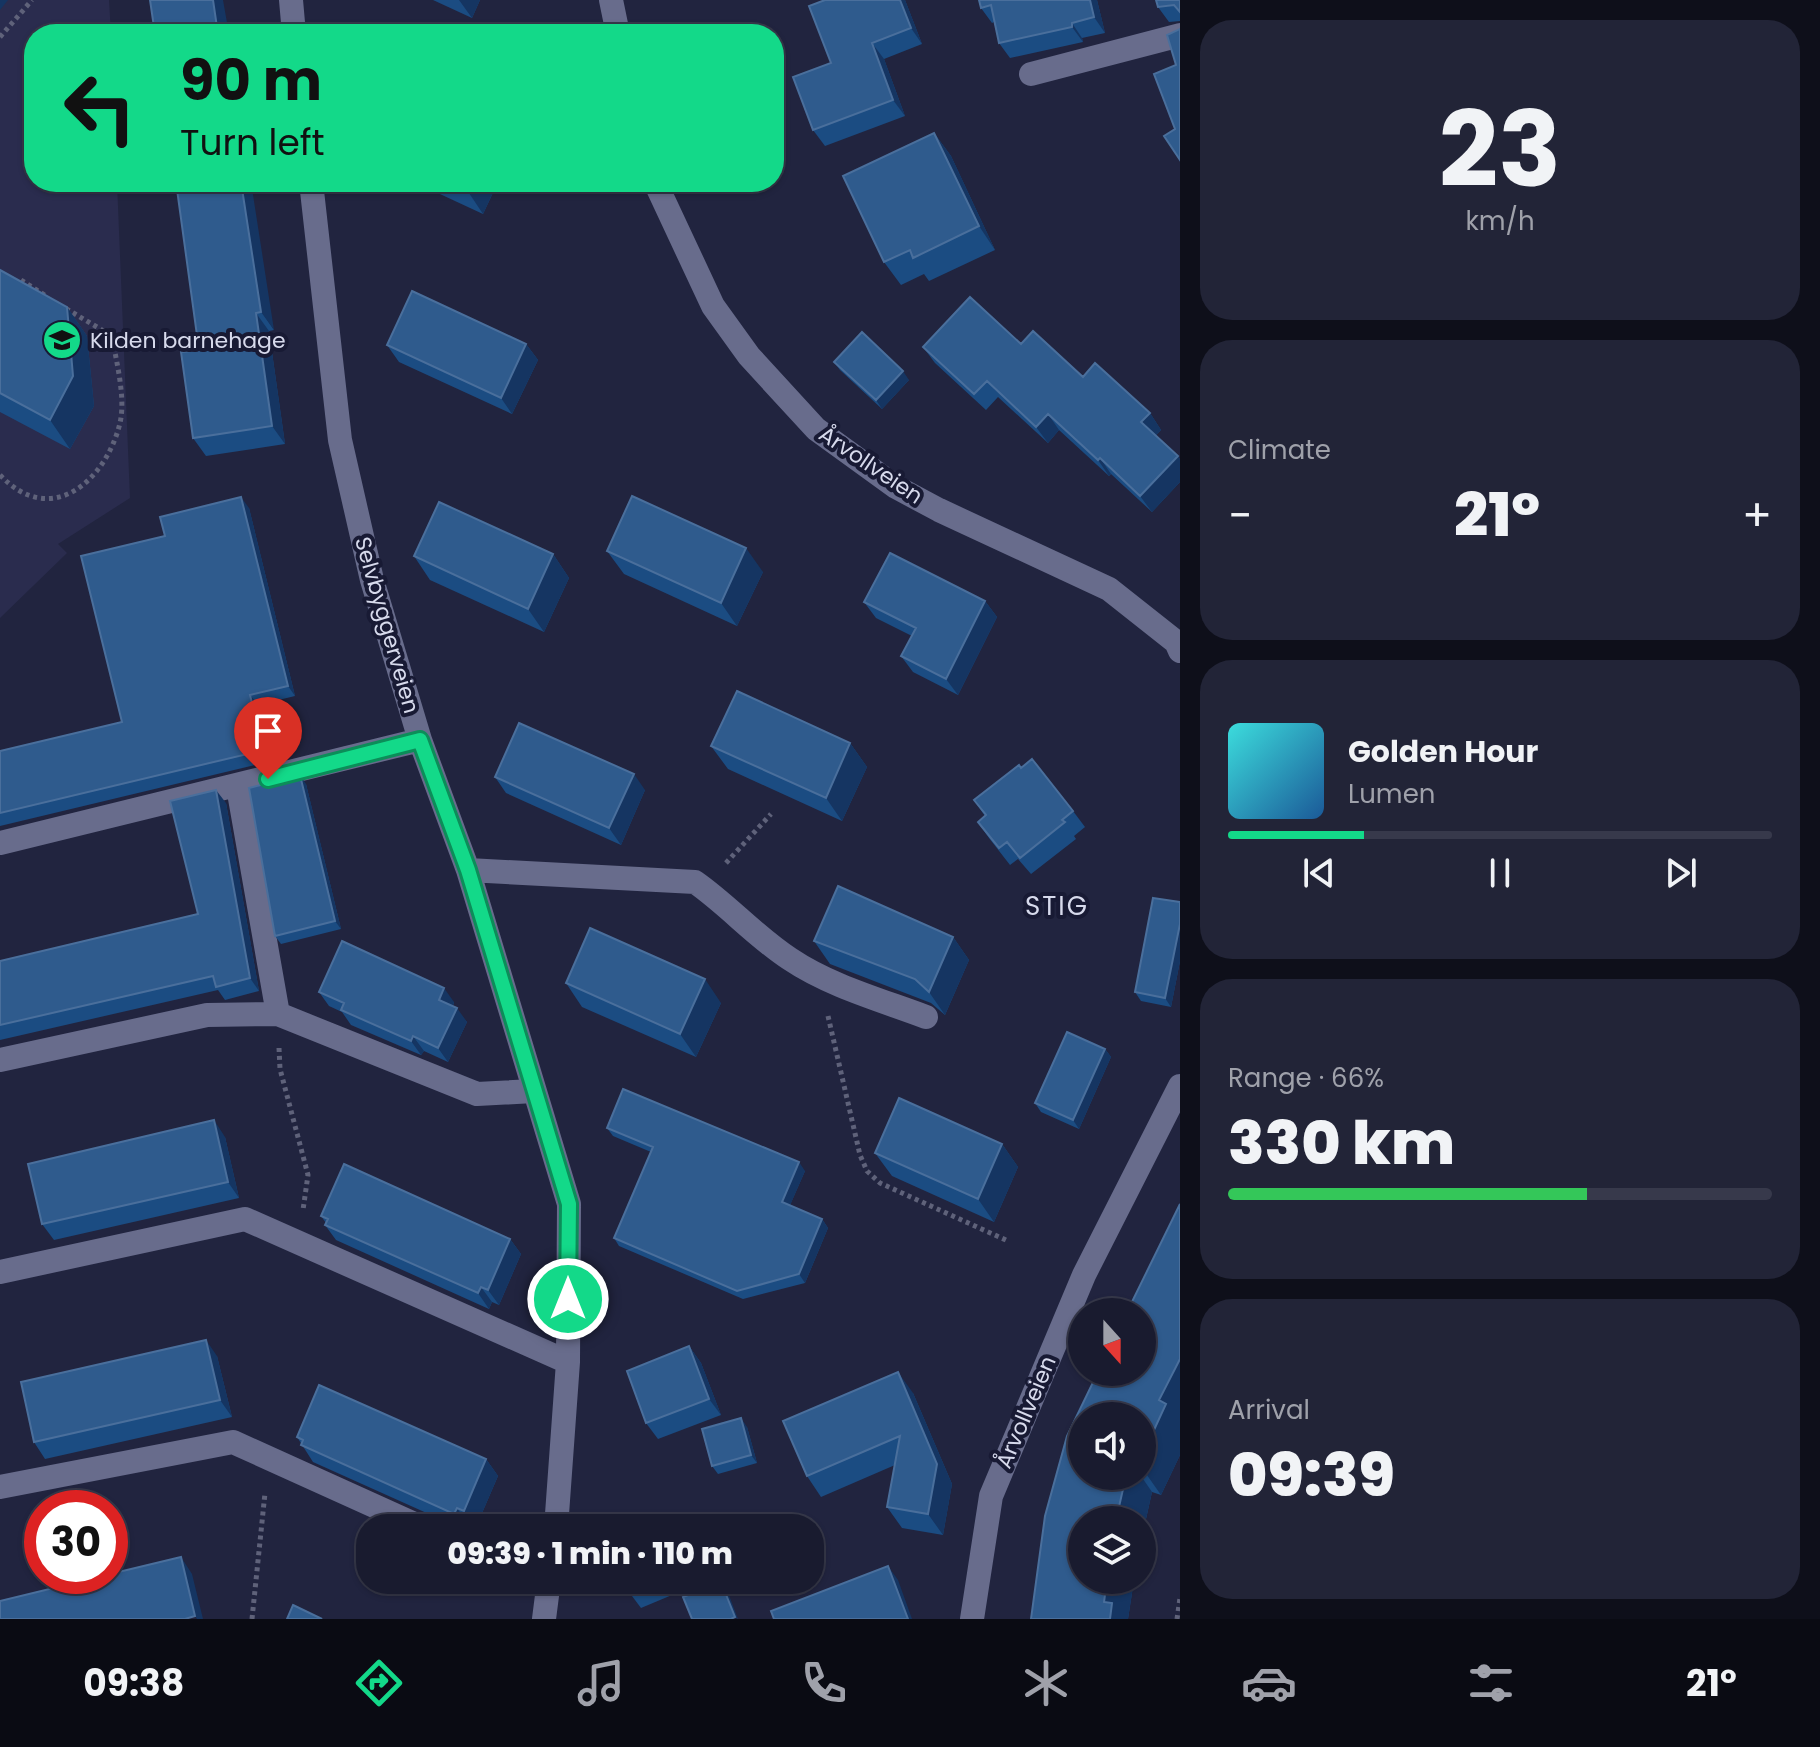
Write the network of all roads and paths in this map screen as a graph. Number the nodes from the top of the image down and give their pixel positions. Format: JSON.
{"nodes":[{"id":1,"x":32,"y":0,"type":"edge"},
{"id":2,"x":291,"y":0,"type":"edge"},
{"id":3,"x":611,"y":0,"type":"edge"},
{"id":4,"x":293,"y":24,"type":"edge"},
{"id":5,"x":616,"y":24,"type":"edge"},
{"id":6,"x":1180,"y":35,"type":"edge"},
{"id":7,"x":0,"y":37,"type":"edge"},
{"id":8,"x":1031,"y":74,"type":"dead end"},
{"id":9,"x":312,"y":192,"type":"edge"},
{"id":10,"x":660,"y":192,"type":"edge"},
{"id":11,"x":21,"y":280,"type":"edge"},
{"id":12,"x":0,"y":475,"type":"edge"},
{"id":13,"x":1179,"y":644,"type":"edge"},
{"id":14,"x":420,"y":740,"type":"junction"},
{"id":15,"x":238,"y":787,"type":"junction"},
{"id":16,"x":771,"y":814,"type":"dead end"},
{"id":17,"x":0,"y":843,"type":"edge"},
{"id":18,"x":468,"y":870,"type":"junction"},
{"id":19,"x":695,"y":882,"type":"junction"},
{"id":20,"x":813,"y":973,"type":"junction"},
{"id":21,"x":278,"y":1014,"type":"junction"},
{"id":22,"x":926,"y":1017,"type":"edge"},
{"id":23,"x":0,"y":1060,"type":"edge"},
{"id":24,"x":1180,"y":1086,"type":"edge"},
{"id":25,"x":534,"y":1091,"type":"junction"},
{"id":26,"x":1008,"y":1241,"type":"dead end"},
{"id":27,"x":298,"y":1243,"type":"junction"},
{"id":28,"x":0,"y":1272,"type":"edge"},
{"id":29,"x":568,"y":1362,"type":"junction"},
{"id":30,"x":267,"y":1458,"type":"junction"},
{"id":31,"x":0,"y":1487,"type":"edge"},
{"id":32,"x":392,"y":1514,"type":"edge"},
{"id":33,"x":557,"y":1514,"type":"edge"},
{"id":34,"x":545,"y":1594,"type":"edge"},
{"id":35,"x":1180,"y":1598,"type":"edge"},
{"id":36,"x":252,"y":1619,"type":"edge"},
{"id":37,"x":544,"y":1619,"type":"edge"},
{"id":38,"x":972,"y":1619,"type":"edge"},
{"id":39,"x":1177,"y":1619,"type":"edge"}],
"edges":[{"from":1,"to":7,"type":"path"},
{"from":2,"to":4,"type":"street"},
{"from":3,"to":5,"type":"street"},
{"from":6,"to":8,"type":"street"},
{"from":9,"to":14,"type":"street","name":"Selvbyggerveien"},
{"from":10,"to":13,"type":"street","name":"Årvollveien"},
{"from":11,"to":12,"type":"path"},
{"from":14,"to":15,"type":"street"},
{"from":14,"to":18,"type":"street","name":"Selvbyggerveien"},
{"from":15,"to":17,"type":"street"},
{"from":15,"to":21,"type":"street"},
{"from":16,"to":19,"type":"path"},
{"from":18,"to":19,"type":"street"},
{"from":18,"to":25,"type":"street","name":"Selvbyggerveien"},
{"from":19,"to":20,"type":"street"},
{"from":20,"to":22,"type":"street"},
{"from":20,"to":26,"type":"path"},
{"from":21,"to":23,"type":"street"},
{"from":21,"to":25,"type":"street"},
{"from":21,"to":27,"type":"path"},
{"from":24,"to":38,"type":"street","name":"Årvollveien"},
{"from":25,"to":29,"type":"street","name":"Selvbyggerveien"},
{"from":27,"to":28,"type":"street"},
{"from":27,"to":29,"type":"street"},
{"from":29,"to":33,"type":"street","name":"Selvbyggerveien"},
{"from":30,"to":31,"type":"street"},
{"from":30,"to":32,"type":"street"},
{"from":30,"to":36,"type":"path"},
{"from":34,"to":37,"type":"street"},
{"from":35,"to":39,"type":"path"}]}
